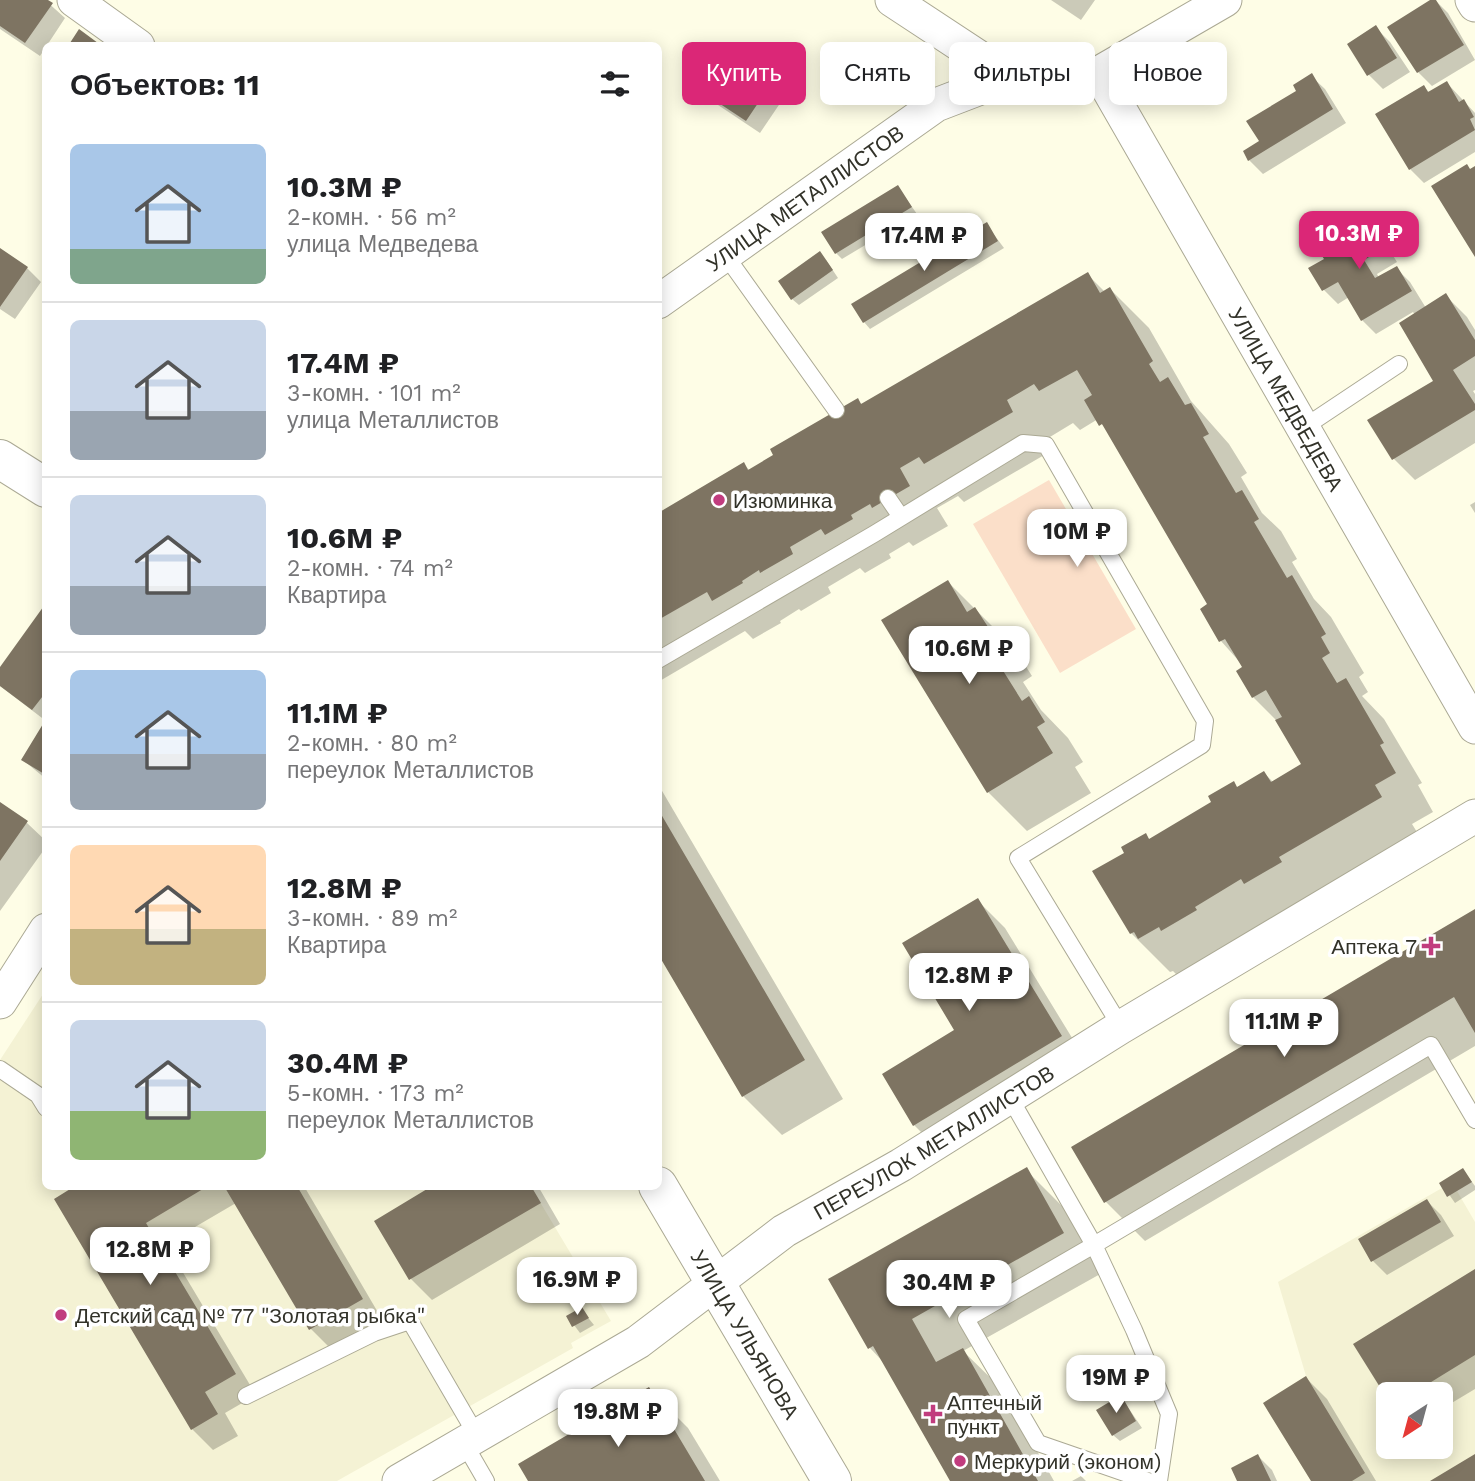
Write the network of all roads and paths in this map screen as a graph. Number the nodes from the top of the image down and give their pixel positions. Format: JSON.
{"nodes":[{"id":1,"x":74,"y":0,"type":"edge"},
{"id":2,"x":892,"y":0,"type":"edge"},
{"id":3,"x":1225,"y":0,"type":"edge"},
{"id":4,"x":1472,"y":0,"type":"edge"},
{"id":5,"x":1475,"y":5,"type":"edge"},
{"id":6,"x":132,"y":42,"type":"edge"},
{"id":7,"x":956,"y":42,"type":"edge"},
{"id":8,"x":1095,"y":73,"type":"edge"},
{"id":9,"x":1099,"y":73,"type":"junction"},
{"id":10,"x":949,"y":100,"type":"edge"},
{"id":11,"x":726,"y":256,"type":"junction"},
{"id":12,"x":662,"y":299,"type":"edge"},
{"id":13,"x":1399,"y":364,"type":"dead end"},
{"id":14,"x":836,"y":410,"type":"dead end"},
{"id":15,"x":1303,"y":428,"type":"junction"},
{"id":16,"x":0,"y":459,"type":"edge"},
{"id":17,"x":42,"y":478,"type":"edge"},
{"id":18,"x":888,"y":498,"type":"dead end"},
{"id":19,"x":901,"y":517,"type":"junction"},
{"id":20,"x":662,"y":658,"type":"edge"},
{"id":21,"x":1475,"y":727,"type":"edge"},
{"id":22,"x":1475,"y":816,"type":"edge"},
{"id":23,"x":42,"y":935,"type":"edge"},
{"id":24,"x":4,"y":986,"type":"edge"},
{"id":25,"x":1121,"y":1027,"type":"junction"},
{"id":26,"x":0,"y":1069,"type":"edge"},
{"id":27,"x":1009,"y":1096,"type":"junction"},
{"id":28,"x":42,"y":1102,"type":"edge"},
{"id":29,"x":1475,"y":1120,"type":"edge"},
{"id":30,"x":660,"y":1190,"type":"edge"},
{"id":31,"x":1094,"y":1245,"type":"junction"},
{"id":32,"x":717,"y":1284,"type":"junction"},
{"id":33,"x":246,"y":1396,"type":"dead end"},
{"id":34,"x":471,"y":1440,"type":"junction"},
{"id":35,"x":399,"y":1481,"type":"edge"},
{"id":36,"x":486,"y":1481,"type":"edge"},
{"id":37,"x":832,"y":1481,"type":"edge"},
{"id":38,"x":1148,"y":1481,"type":"edge"},
{"id":39,"x":1159,"y":1481,"type":"edge"}],
"edges":[{"from":1,"to":6,"type":"street"},
{"from":2,"to":7,"type":"street"},
{"from":3,"to":9,"type":"street","name":"УЛИЦА МЕТАЛЛИСТОВ"},
{"from":4,"to":5,"type":"street"},
{"from":8,"to":9,"type":"street","name":"УЛИЦА МЕТАЛЛИСТОВ"},
{"from":9,"to":15,"type":"street","name":"УЛИЦА МЕДВЕДЕВА"},
{"from":10,"to":11,"type":"street","name":"УЛИЦА МЕТАЛЛИСТОВ"},
{"from":11,"to":12,"type":"street","name":"УЛИЦА МЕТАЛЛИСТОВ"},
{"from":11,"to":14,"type":"lane"},
{"from":13,"to":15,"type":"lane"},
{"from":15,"to":21,"type":"street","name":"УЛИЦА МЕДВЕДЕВА"},
{"from":16,"to":17,"type":"main road"},
{"from":18,"to":19,"type":"lane"},
{"from":19,"to":20,"type":"lane"},
{"from":19,"to":25,"type":"lane"},
{"from":22,"to":25,"type":"street","name":"ПЕРЕУЛОК МЕТАЛЛИСТОВ"},
{"from":23,"to":24,"type":"street"},
{"from":25,"to":27,"type":"street","name":"ПЕРЕУЛОК МЕТАЛЛИСТОВ"},
{"from":26,"to":28,"type":"lane"},
{"from":27,"to":31,"type":"lane"},
{"from":27,"to":32,"type":"street","name":"ПЕРЕУЛОК МЕТАЛЛИСТОВ"},
{"from":29,"to":31,"type":"lane"},
{"from":30,"to":32,"type":"main road","name":"УЛИЦА УЛЬЯНОВА"},
{"from":31,"to":38,"type":"lane"},
{"from":31,"to":39,"type":"lane"},
{"from":32,"to":34,"type":"street","name":"ПЕРЕУЛОК МЕТАЛЛИСТОВ"},
{"from":32,"to":37,"type":"main road","name":"УЛИЦА УЛЬЯНОВА"},
{"from":33,"to":34,"type":"lane"},
{"from":34,"to":35,"type":"street","name":"ПЕРЕУЛОК МЕТАЛЛИСТОВ"},
{"from":34,"to":36,"type":"lane"}]}
